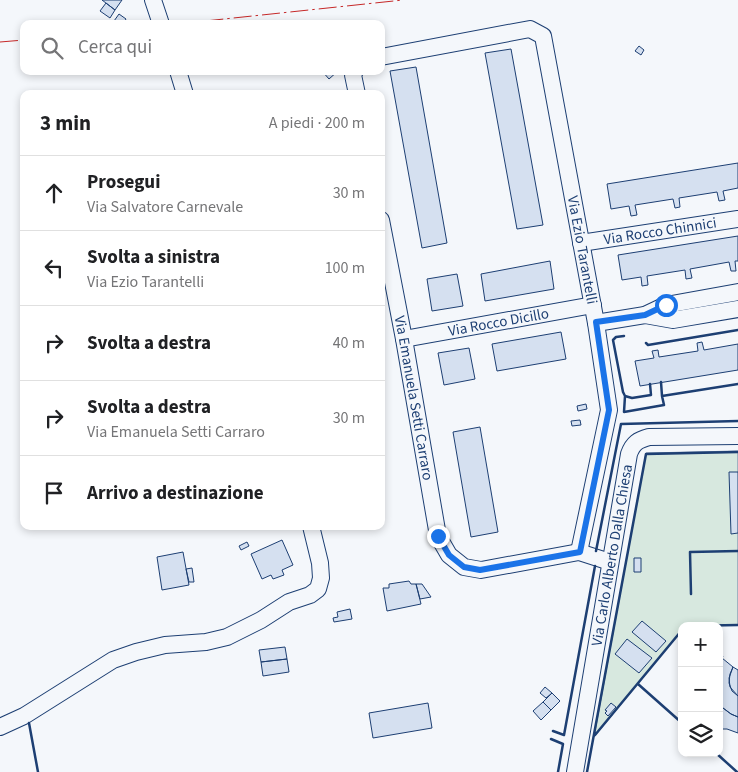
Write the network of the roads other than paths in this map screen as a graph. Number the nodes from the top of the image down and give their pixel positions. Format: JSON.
{"nodes":[{"id":1,"x":152,"y":0,"type":"edge"},
{"id":2,"x":160,"y":20,"type":"edge"},
{"id":3,"x":385,"y":56,"type":"edge"},
{"id":4,"x":179,"y":75,"type":"edge"},
{"id":5,"x":354,"y":75,"type":"edge"},
{"id":6,"x":184,"y":90,"type":"edge"},
{"id":7,"x":356,"y":90,"type":"edge"},
{"id":8,"x":738,"y":219,"type":"edge"},
{"id":9,"x":385,"y":241,"type":"edge"},
{"id":10,"x":581,"y":243,"type":"junction"},
{"id":11,"x":738,"y":292,"type":"edge"},
{"id":12,"x":593,"y":305,"type":"junction"},
{"id":13,"x":738,"y":309,"type":"edge"},
{"id":14,"x":645,"y":315,"type":"junction"},
{"id":15,"x":596,"y":322,"type":"junction"},
{"id":16,"x":404,"y":338,"type":"junction"},
{"id":17,"x":738,"y":436,"type":"edge"},
{"id":18,"x":312,"y":530,"type":"edge"},
{"id":19,"x":580,"y":552,"type":"junction"},
{"id":20,"x":610,"y":562,"type":"junction"},
{"id":21,"x":0,"y":727,"type":"edge"},
{"id":22,"x":575,"y":772,"type":"edge"}],
"edges":[{"from":1,"to":2,"type":"street"},
{"from":3,"to":10,"type":"street","name":"Via Ezio Tarantelli"},
{"from":4,"to":6,"type":"street"},
{"from":5,"to":7,"type":"street"},
{"from":8,"to":10,"type":"street","name":"Via Rocco Chinnici"},
{"from":9,"to":16,"type":"street","name":"Via Emanuela Setti Carraro"},
{"from":10,"to":12,"type":"street","name":"Via Ezio Tarantelli"},
{"from":11,"to":14,"type":"street"},
{"from":12,"to":15,"type":"street","name":"Via Ezio Tarantelli"},
{"from":12,"to":16,"type":"street","name":"Via Rocco Dicillo"},
{"from":13,"to":14,"type":"street"},
{"from":14,"to":15,"type":"street"},
{"from":15,"to":19,"type":"street","name":"Via Ezio Tarantelli"},
{"from":16,"to":19,"type":"street","name":"Via Emanuela Setti Carraro"},
{"from":17,"to":20,"type":"street","name":"Via Carlo Alberto Dalla Chiesa"},
{"from":18,"to":21,"type":"street"},
{"from":19,"to":20,"type":"street"},
{"from":20,"to":22,"type":"street","name":"Via Carlo Alberto Dalla Chiesa"}]}
